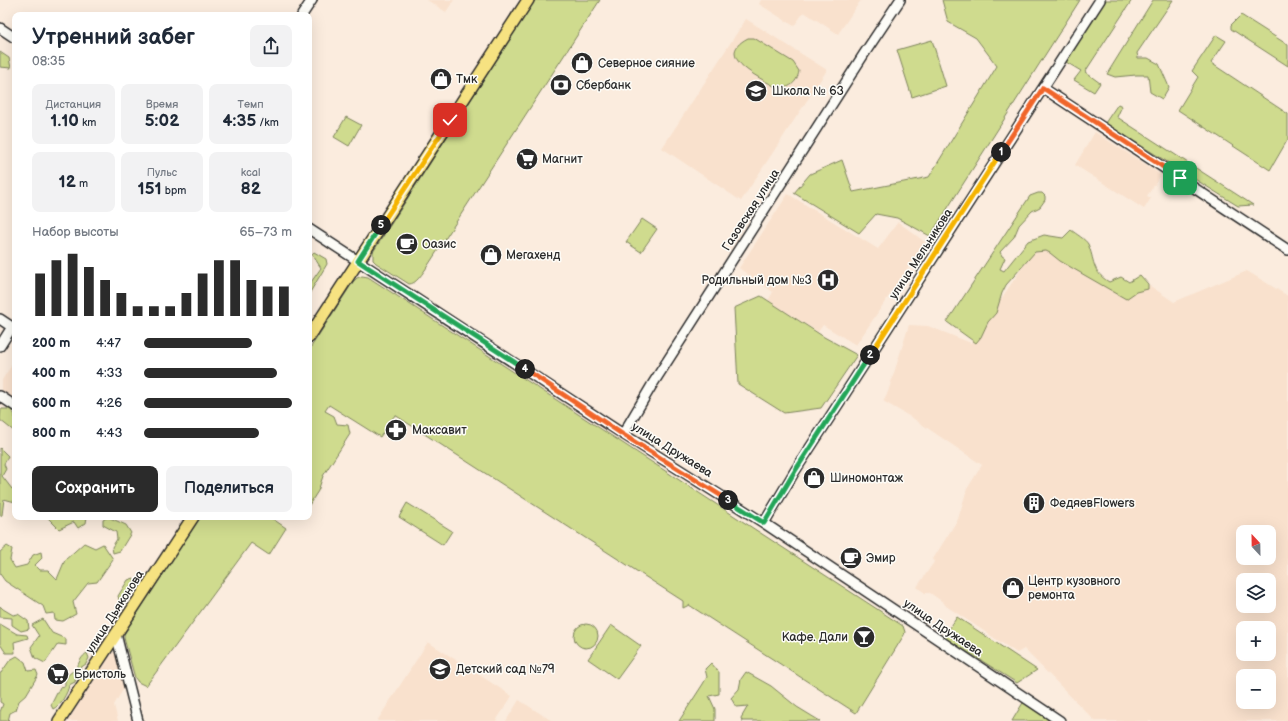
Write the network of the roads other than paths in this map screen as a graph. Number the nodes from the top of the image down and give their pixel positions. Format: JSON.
{"nodes":[{"id":1,"x":312,"y":0,"type":"edge"},
{"id":2,"x":528,"y":0,"type":"edge"},
{"id":3,"x":900,"y":0,"type":"edge"},
{"id":4,"x":1100,"y":0,"type":"edge"},
{"id":5,"x":304,"y":12,"type":"edge"},
{"id":6,"x":0,"y":28,"type":"edge"},
{"id":7,"x":12,"y":36,"type":"edge"},
{"id":8,"x":1043,"y":88,"type":"junction"},
{"id":9,"x":312,"y":231,"type":"edge"},
{"id":10,"x":1288,"y":250,"type":"edge"},
{"id":11,"x":358,"y":261,"type":"junction"},
{"id":12,"x":0,"y":319,"type":"edge"},
{"id":13,"x":312,"y":332,"type":"edge"},
{"id":14,"x":0,"y":346,"type":"edge"},
{"id":15,"x":0,"y":396,"type":"edge"},
{"id":16,"x":12,"y":404,"type":"edge"},
{"id":17,"x":622,"y":434,"type":"junction"},
{"id":18,"x":189,"y":520,"type":"edge"},
{"id":19,"x":764,"y":523,"type":"junction"},
{"id":20,"x":116,"y":634,"type":"junction"},
{"id":21,"x":59,"y":721,"type":"edge"},
{"id":22,"x":138,"y":721,"type":"edge"},
{"id":23,"x":1060,"y":721,"type":"edge"}],
"edges":[{"from":1,"to":5,"type":"street"},
{"from":2,"to":11,"type":"main road"},
{"from":3,"to":17,"type":"street","name":"Газовская улица"},
{"from":4,"to":8,"type":"street","name":"улица Мельникова"},
{"from":6,"to":7,"type":"street"},
{"from":8,"to":10,"type":"street"},
{"from":8,"to":19,"type":"street","name":"улица Мельникова"},
{"from":9,"to":11,"type":"street","name":"улица Дружаева"},
{"from":11,"to":13,"type":"main road"},
{"from":11,"to":17,"type":"street","name":"улица Дружаева"},
{"from":12,"to":14,"type":"street"},
{"from":15,"to":16,"type":"street"},
{"from":17,"to":19,"type":"street","name":"улица Дружаева"},
{"from":18,"to":20,"type":"main road","name":"улица Дьяконова"},
{"from":19,"to":23,"type":"street","name":"улица Дружаева"},
{"from":20,"to":21,"type":"main road","name":"улица Дьяконова"},
{"from":20,"to":22,"type":"street"}]}
